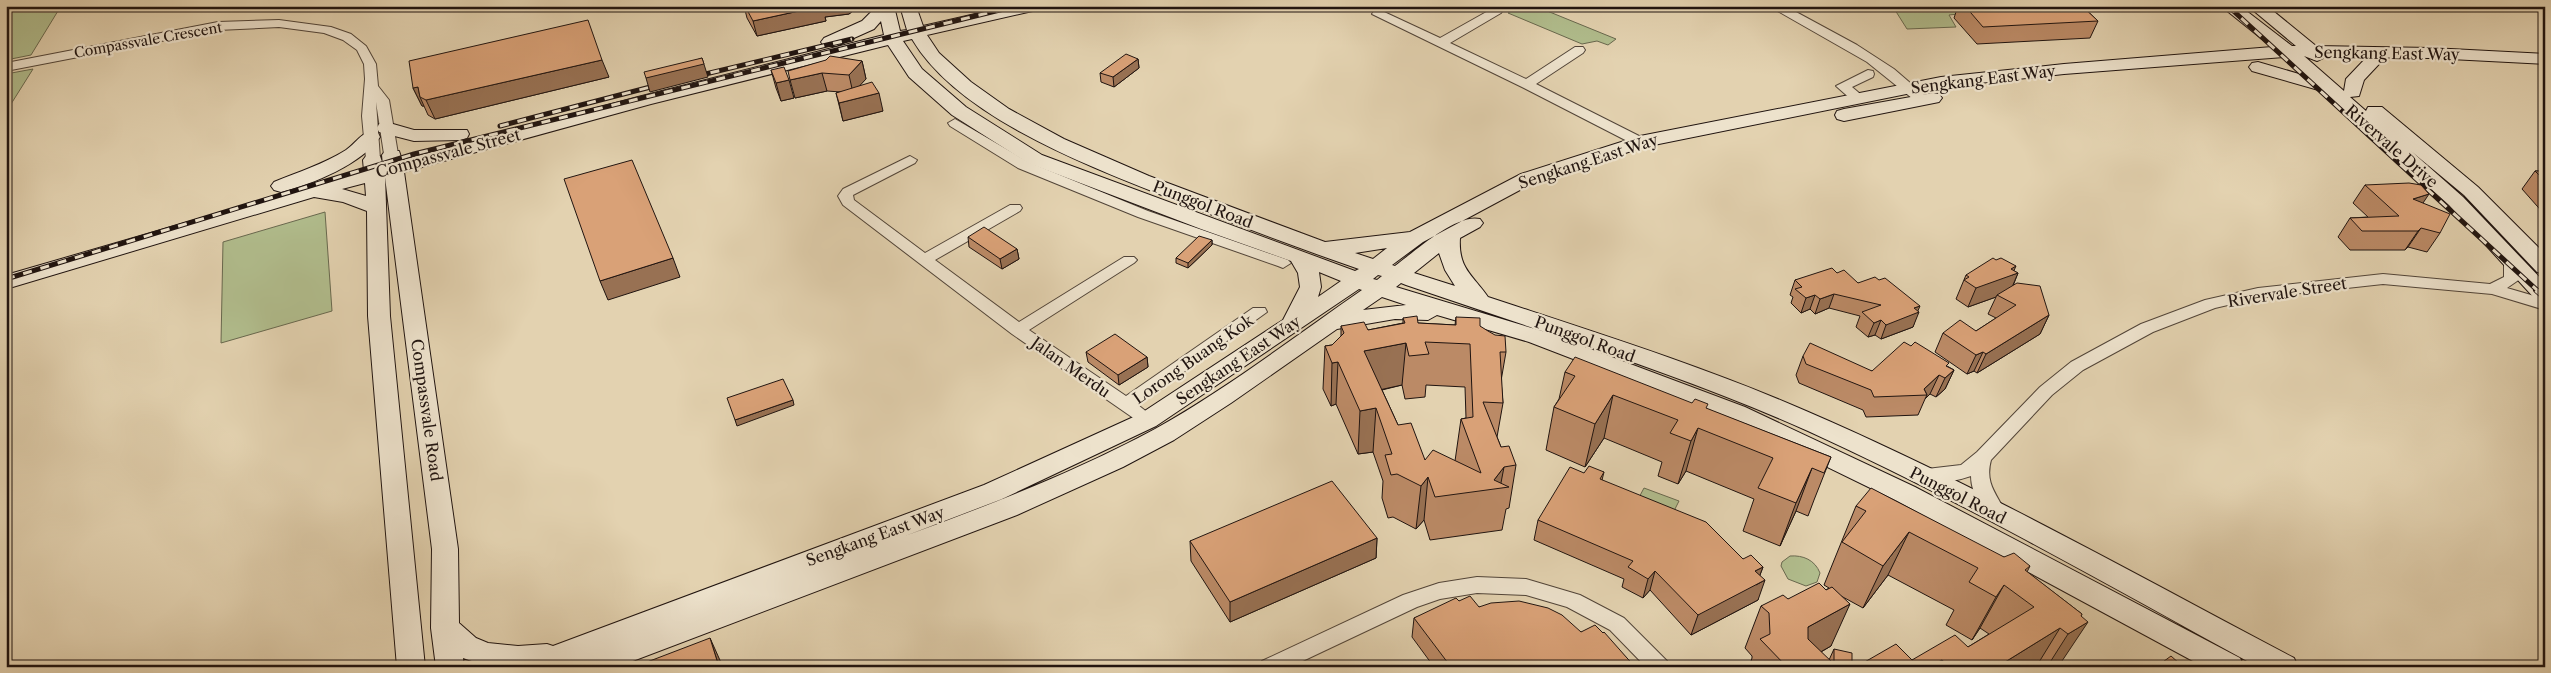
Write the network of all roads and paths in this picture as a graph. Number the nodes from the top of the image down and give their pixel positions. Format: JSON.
{"nodes":[{"id":1,"x":886,"y":6,"type":"edge"},
{"id":2,"x":908,"y":6,"type":"edge"},
{"id":3,"x":948,"y":6,"type":"edge"},
{"id":4,"x":1031,"y":6,"type":"edge"},
{"id":5,"x":1775,"y":6,"type":"edge"},
{"id":6,"x":2230,"y":6,"type":"edge"},
{"id":7,"x":2256,"y":6,"type":"edge"},
{"id":8,"x":994,"y":7,"type":"edge"},
{"id":9,"x":1497,"y":10,"type":"dead end"},
{"id":10,"x":1378,"y":14,"type":"dead end"},
{"id":11,"x":972,"y":20,"type":"junction"},
{"id":12,"x":914,"y":28,"type":"junction"},
{"id":13,"x":2287,"y":29,"type":"junction"},
{"id":14,"x":2259,"y":30,"type":"junction"},
{"id":15,"x":891,"y":34,"type":"junction"},
{"id":16,"x":1441,"y":43,"type":"junction"},
{"id":17,"x":834,"y":47,"type":"junction"},
{"id":18,"x":1579,"y":50,"type":"dead end"},
{"id":19,"x":2242,"y":55,"type":"junction"},
{"id":20,"x":930,"y":56,"type":"junction"},
{"id":21,"x":2306,"y":57,"type":"junction"},
{"id":22,"x":2371,"y":57,"type":"junction"},
{"id":23,"x":2545,"y":59,"type":"edge"},
{"id":24,"x":6,"y":67,"type":"edge"},
{"id":25,"x":2258,"y":67,"type":"junction"},
{"id":26,"x":2545,"y":68,"type":"edge"},
{"id":27,"x":915,"y":73,"type":"junction"},
{"id":28,"x":1868,"y":74,"type":"dead end"},
{"id":29,"x":1527,"y":84,"type":"junction"},
{"id":30,"x":2330,"y":91,"type":"junction"},
{"id":31,"x":2353,"y":92,"type":"junction"},
{"id":32,"x":1916,"y":94,"type":"junction"},
{"id":33,"x":1858,"y":98,"type":"junction"},
{"id":34,"x":378,"y":133,"type":"junction"},
{"id":35,"x":465,"y":140,"type":"junction"},
{"id":36,"x":1640,"y":142,"type":"junction"},
{"id":37,"x":910,"y":160,"type":"dead end"},
{"id":38,"x":383,"y":164,"type":"junction"},
{"id":39,"x":281,"y":186,"type":"junction"},
{"id":40,"x":301,"y":195,"type":"junction"},
{"id":41,"x":399,"y":195,"type":"junction"},
{"id":42,"x":377,"y":208,"type":"junction"},
{"id":43,"x":1015,"y":208,"type":"dead end"},
{"id":44,"x":1450,"y":235,"type":"junction"},
{"id":45,"x":1416,"y":237,"type":"junction"},
{"id":46,"x":1298,"y":255,"type":"junction"},
{"id":47,"x":924,"y":260,"type":"junction"},
{"id":48,"x":1128,"y":260,"type":"dead end"},
{"id":49,"x":2512,"y":260,"type":"junction"},
{"id":50,"x":1375,"y":266,"type":"junction"},
{"id":51,"x":2545,"y":267,"type":"edge"},
{"id":52,"x":6,"y":271,"type":"edge"},
{"id":53,"x":1399,"y":273,"type":"junction"},
{"id":54,"x":1357,"y":280,"type":"junction"},
{"id":55,"x":6,"y":282,"type":"edge"},
{"id":56,"x":1379,"y":288,"type":"junction"},
{"id":57,"x":2492,"y":288,"type":"junction"},
{"id":58,"x":2545,"y":296,"type":"edge"},
{"id":59,"x":2545,"y":305,"type":"edge"},
{"id":60,"x":1474,"y":310,"type":"junction"},
{"id":61,"x":1259,"y":312,"type":"dead end"},
{"id":62,"x":1288,"y":325,"type":"junction"},
{"id":63,"x":1326,"y":325,"type":"junction"},
{"id":64,"x":1018,"y":330,"type":"junction"},
{"id":65,"x":1126,"y":405,"type":"junction"},
{"id":66,"x":1148,"y":420,"type":"junction"},
{"id":67,"x":1983,"y":457,"type":"junction"},
{"id":68,"x":1917,"y":474,"type":"junction"},
{"id":69,"x":1999,"y":515,"type":"junction"},
{"id":70,"x":445,"y":628,"type":"junction"},
{"id":71,"x":572,"y":661,"type":"edge"},
{"id":72,"x":408,"y":664,"type":"edge"},
{"id":73,"x":450,"y":667,"type":"edge"},
{"id":74,"x":530,"y":667,"type":"edge"},
{"id":75,"x":1269,"y":667,"type":"edge"},
{"id":76,"x":1660,"y":667,"type":"edge"},
{"id":77,"x":2230,"y":667,"type":"edge"},
{"id":78,"x":2284,"y":667,"type":"edge"}],
"edges":[{"from":1,"to":15,"type":"main road","name":"Punggol Road"},
{"from":1,"to":17,"type":"main road"},
{"from":2,"to":12,"type":"main road","name":"Punggol Road"},
{"from":3,"to":8,"type":"main road"},
{"from":4,"to":11,"type":"main road"},
{"from":5,"to":32,"type":"street"},
{"from":6,"to":14,"type":"main road","name":"Rivervale Drive"},
{"from":7,"to":13,"type":"main road","name":"Rivervale Drive"},
{"from":8,"to":12,"type":"main road"},
{"from":9,"to":16,"type":"street"},
{"from":10,"to":16,"type":"street"},
{"from":11,"to":12,"type":"main road"},
{"from":11,"to":20,"type":"main road"},
{"from":12,"to":15,"type":"main road"},
{"from":12,"to":20,"type":"main road","name":"Punggol Road"},
{"from":13,"to":21,"type":"main road","name":"Rivervale Drive"},
{"from":13,"to":22,"type":"main road"},
{"from":14,"to":19,"type":"main road"},
{"from":14,"to":21,"type":"main road","name":"Rivervale Drive"},
{"from":15,"to":17,"type":"main road","name":"Compassvale Street"},
{"from":15,"to":27,"type":"main road","name":"Punggol Road"},
{"from":16,"to":29,"type":"street"},
{"from":17,"to":27,"type":"main road"},
{"from":17,"to":35,"type":"main road","name":"Compassvale Street"},
{"from":18,"to":29,"type":"street"},
{"from":19,"to":21,"type":"main road","name":"Sengkang East Way"},
{"from":19,"to":32,"type":"main road","name":"Sengkang East Way"},
{"from":20,"to":46,"type":"main road","name":"Punggol Road"},
{"from":21,"to":22,"type":"main road","name":"Sengkang East Way"},
{"from":21,"to":25,"type":"main road","name":"Sengkang East Way"},
{"from":21,"to":30,"type":"main road","name":"Rivervale Drive"},
{"from":21,"to":31,"type":"main road","name":"Rivervale Drive"},
{"from":22,"to":23,"type":"main road","name":"Sengkang East Way"},
{"from":22,"to":26,"type":"main road","name":"Sengkang East Way"},
{"from":22,"to":31,"type":"main road"},
{"from":24,"to":34,"type":"street","name":"Compassvale Crescent"},
{"from":25,"to":30,"type":"main road"},
{"from":25,"to":32,"type":"main road","name":"Sengkang East Way"},
{"from":27,"to":46,"type":"main road","name":"Punggol Road"},
{"from":28,"to":33,"type":"street"},
{"from":29,"to":36,"type":"street"},
{"from":30,"to":49,"type":"main road","name":"Rivervale Drive"},
{"from":31,"to":51,"type":"main road","name":"Rivervale Drive"},
{"from":32,"to":33,"type":"main road","name":"Sengkang East Way"},
{"from":32,"to":44,"type":"main road","name":"Sengkang East Way"},
{"from":33,"to":36,"type":"main road","name":"Sengkang East Way"},
{"from":34,"to":35,"type":"main road"},
{"from":34,"to":38,"type":"street","name":"Compassvale Crescent"},
{"from":34,"to":38,"type":"street","name":"Compassvale Crescent"},
{"from":34,"to":39,"type":"main road"},
{"from":35,"to":38,"type":"main road","name":"Compassvale Street"},
{"from":35,"to":41,"type":"main road"},
{"from":36,"to":45,"type":"main road","name":"Sengkang East Way"},
{"from":37,"to":47,"type":"street","name":"Jalan Merdu"},
{"from":38,"to":39,"type":"main road","name":"Compassvale Street"},
{"from":38,"to":40,"type":"main road","name":"Compassvale Street"},
{"from":38,"to":41,"type":"main road","name":"Compassvale Road"},
{"from":38,"to":42,"type":"main road"},
{"from":39,"to":52,"type":"main road","name":"Compassvale Street"},
{"from":40,"to":42,"type":"main road"},
{"from":40,"to":55,"type":"main road","name":"Compassvale Street"},
{"from":41,"to":70,"type":"main road","name":"Compassvale Road"},
{"from":42,"to":72,"type":"main road"},
{"from":43,"to":47,"type":"street"},
{"from":44,"to":53,"type":"main road","name":"Sengkang East Way"},
{"from":44,"to":60,"type":"main road"},
{"from":45,"to":46,"type":"main road"},
{"from":45,"to":50,"type":"main road","name":"Sengkang East Way"},
{"from":46,"to":50,"type":"main road","name":"Punggol Road"},
{"from":46,"to":54,"type":"main road","name":"Punggol Road"},
{"from":46,"to":62,"type":"main road"},
{"from":47,"to":64,"type":"street","name":"Jalan Merdu"},
{"from":48,"to":64,"type":"street","name":"Jalan Merdu"},
{"from":49,"to":57,"type":"street"},
{"from":49,"to":58,"type":"main road","name":"Rivervale Drive"},
{"from":50,"to":53,"type":"main road","name":"Punggol Road"},
{"from":50,"to":54,"type":"main road","name":"Sengkang East Way"},
{"from":53,"to":56,"type":"main road","name":"Sengkang East Way"},
{"from":53,"to":60,"type":"main road","name":"Punggol Road"},
{"from":54,"to":56,"type":"main road","name":"Punggol Road"},
{"from":54,"to":62,"type":"main road","name":"Sengkang East Way"},
{"from":56,"to":60,"type":"main road","name":"Punggol Road"},
{"from":56,"to":63,"type":"main road","name":"Sengkang East Way"},
{"from":57,"to":59,"type":"street","name":"Rivervale Street"},
{"from":57,"to":67,"type":"street","name":"Rivervale Street"},
{"from":60,"to":63,"type":"main road"},
{"from":60,"to":68,"type":"main road","name":"Punggol Road"},
{"from":60,"to":77,"type":"main road","name":"Punggol Road"},
{"from":61,"to":65,"type":"street","name":"Lorong Buang Kok"},
{"from":62,"to":66,"type":"main road","name":"Sengkang East Way"},
{"from":63,"to":71,"type":"main road","name":"Sengkang East Way"},
{"from":64,"to":65,"type":"street","name":"Jalan Merdu"},
{"from":65,"to":66,"type":"street","name":"Jalan Merdu"},
{"from":66,"to":71,"type":"main road","name":"Sengkang East Way"},
{"from":67,"to":68,"type":"street","name":"Rivervale Street"},
{"from":67,"to":69,"type":"street"},
{"from":68,"to":69,"type":"main road","name":"Punggol Road"},
{"from":69,"to":78,"type":"main road","name":"Punggol Road"},
{"from":70,"to":71,"type":"main road"},
{"from":70,"to":73,"type":"main road","name":"Compassvale Road"},
{"from":71,"to":74,"type":"main road","name":"Sengkang East Way"},
{"from":75,"to":76,"type":"street"}]}
